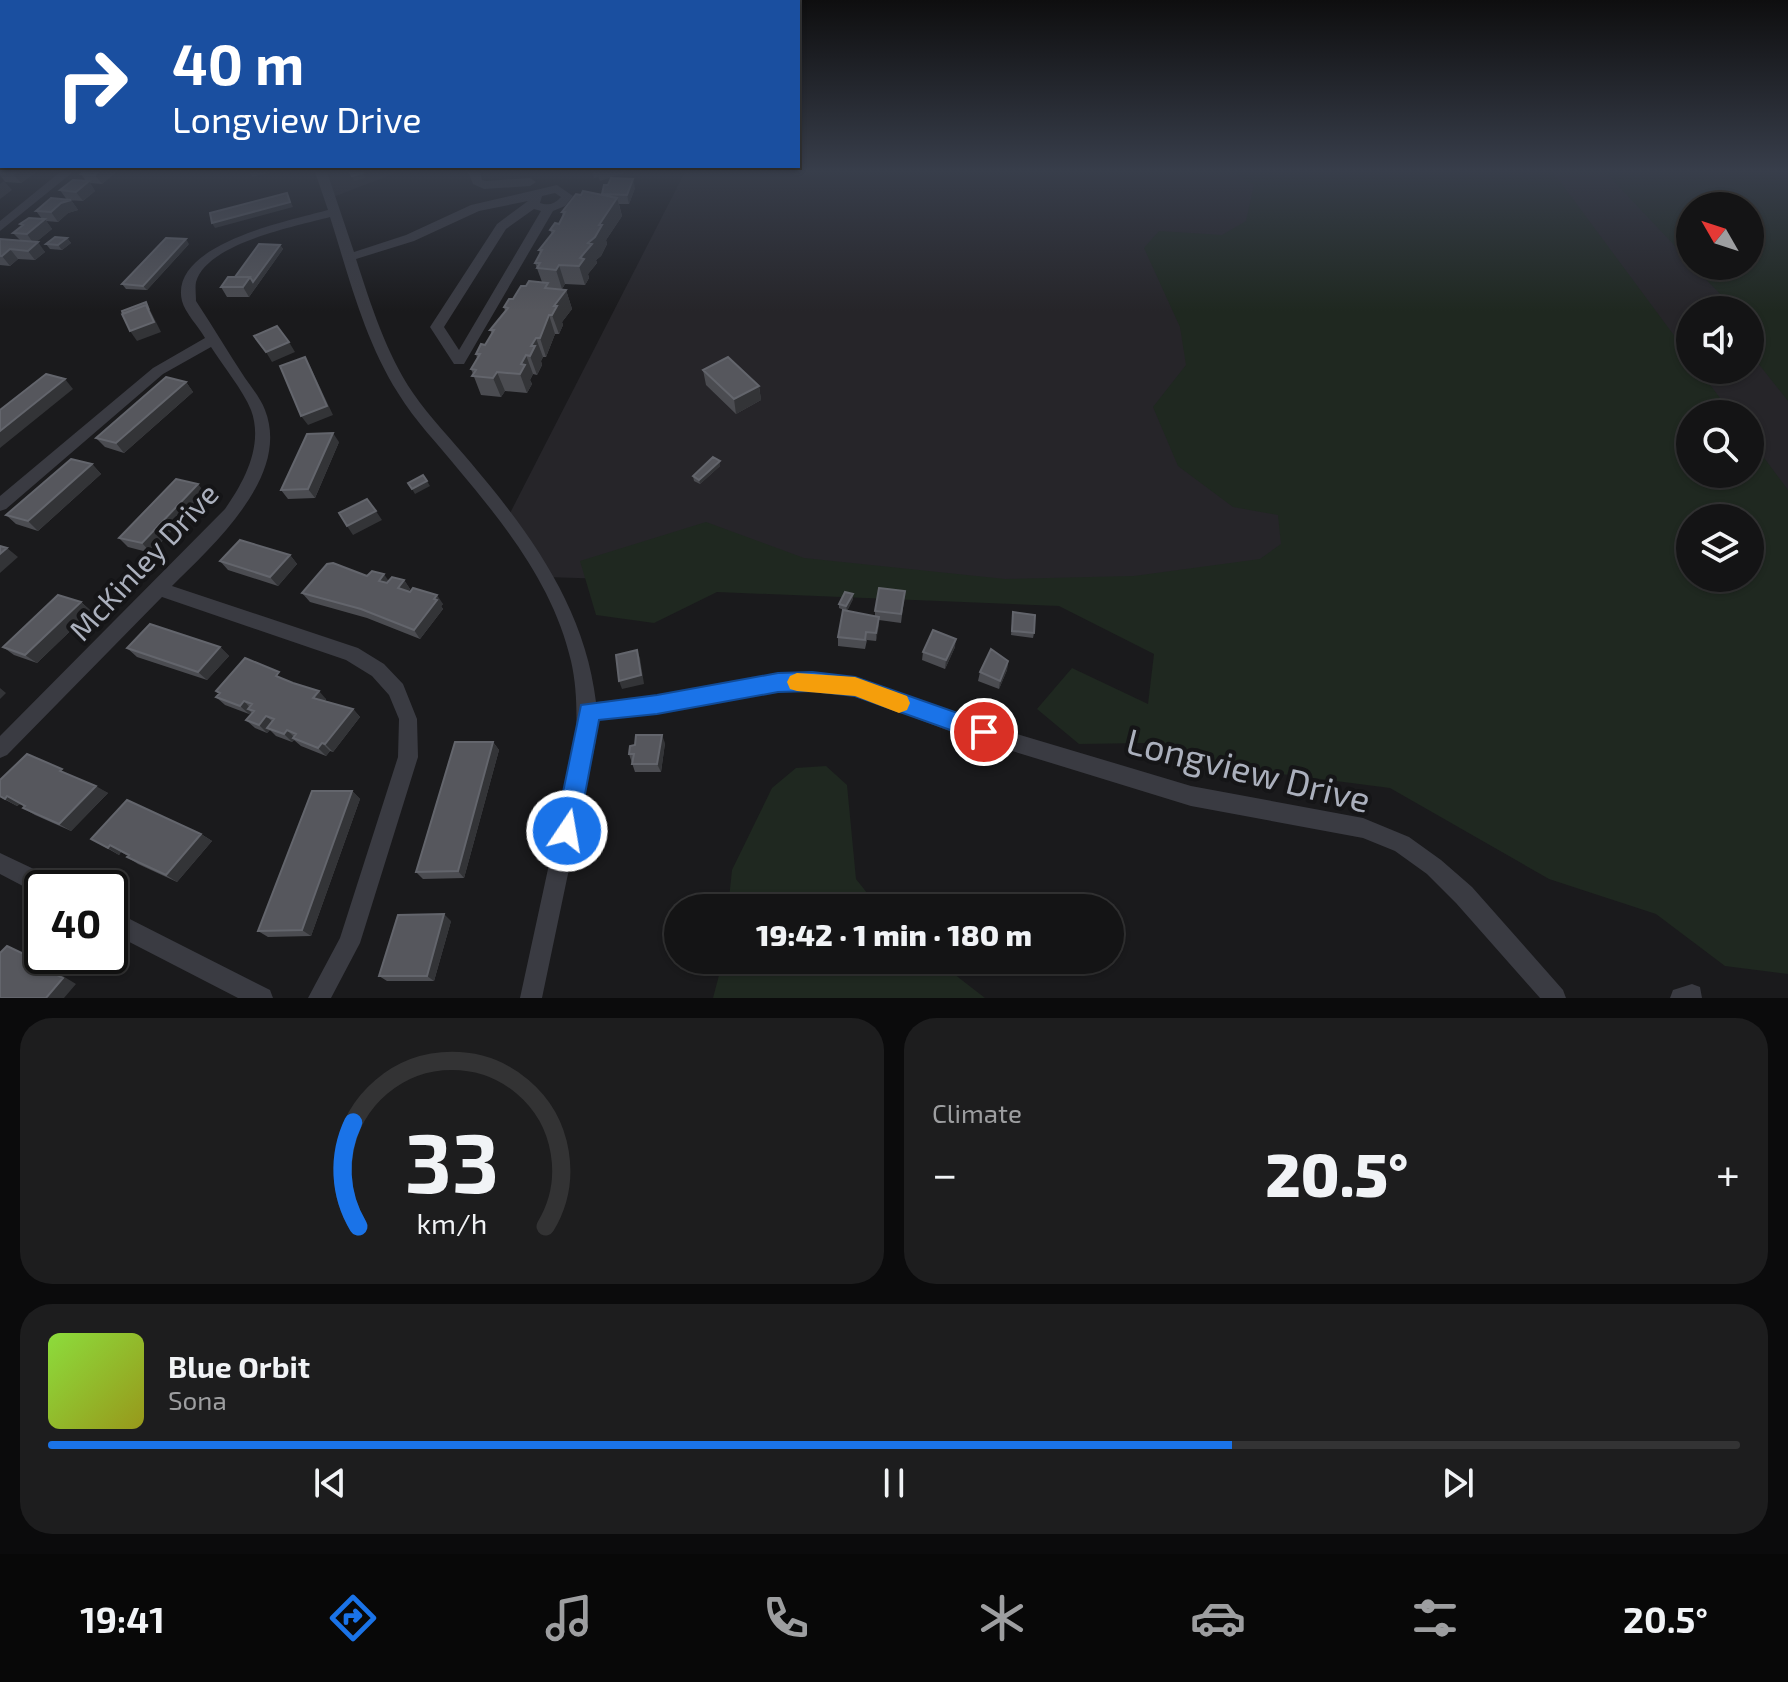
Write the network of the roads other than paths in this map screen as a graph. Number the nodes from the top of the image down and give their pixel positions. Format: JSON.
{"nodes":[{"id":1,"x":313,"y":219,"type":"edge"},
{"id":2,"x":338,"y":219,"type":"edge"},
{"id":3,"x":452,"y":219,"type":"edge"},
{"id":4,"x":508,"y":219,"type":"edge"},
{"id":5,"x":543,"y":219,"type":"edge"},
{"id":6,"x":350,"y":257,"type":"junction"},
{"id":7,"x":214,"y":339,"type":"junction"},
{"id":8,"x":0,"y":505,"type":"edge"},
{"id":9,"x":160,"y":589,"type":"junction"},
{"id":10,"x":589,"y":711,"type":"junction"},
{"id":11,"x":0,"y":749,"type":"edge"},
{"id":12,"x":0,"y":863,"type":"edge"},
{"id":13,"x":24,"y":875,"type":"edge"},
{"id":14,"x":128,"y":929,"type":"edge"},
{"id":15,"x":262,"y":998,"type":"edge"},
{"id":16,"x":319,"y":998,"type":"edge"},
{"id":17,"x":531,"y":998,"type":"edge"},
{"id":18,"x":1555,"y":998,"type":"edge"}],
"edges":[{"from":1,"to":7,"type":"street","name":"McKinley Drive"},
{"from":2,"to":6,"type":"street"},
{"from":3,"to":6,"type":"street"},
{"from":4,"to":5,"type":"street"},
{"from":6,"to":10,"type":"street"},
{"from":7,"to":8,"type":"street"},
{"from":7,"to":9,"type":"street","name":"McKinley Drive"},
{"from":9,"to":11,"type":"street","name":"McKinley Drive"},
{"from":9,"to":16,"type":"street"},
{"from":10,"to":17,"type":"street"},
{"from":10,"to":18,"type":"street","name":"Longview Drive"},
{"from":12,"to":13,"type":"street"},
{"from":14,"to":15,"type":"street"}]}
